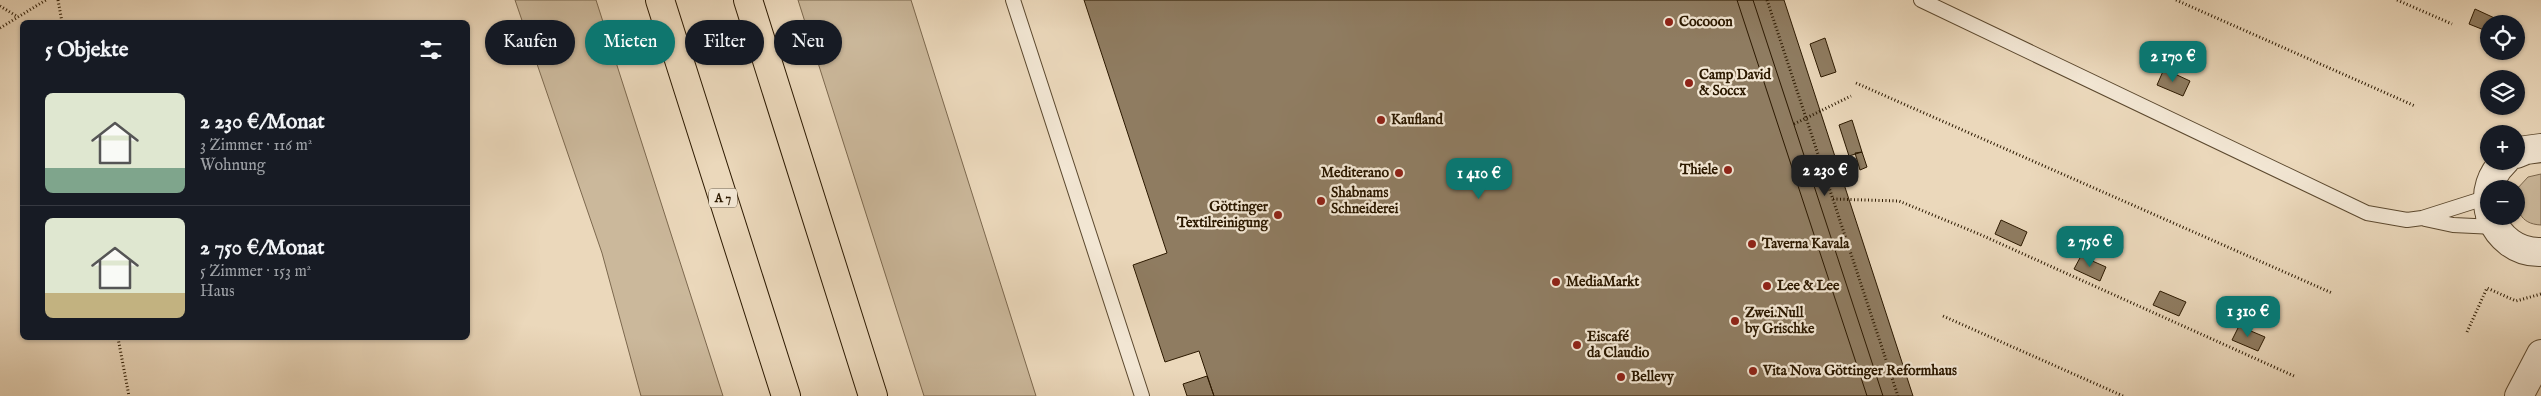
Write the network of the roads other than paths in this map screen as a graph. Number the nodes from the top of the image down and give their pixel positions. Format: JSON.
{"nodes":[{"id":1,"x":660,"y":0,"type":"edge"},
{"id":2,"x":748,"y":0,"type":"edge"},
{"id":3,"x":1013,"y":0,"type":"edge"},
{"id":4,"x":1921,"y":0,"type":"edge"},
{"id":5,"x":2541,"y":148,"type":"edge"},
{"id":6,"x":2525,"y":150,"type":"edge"},
{"id":7,"x":2480,"y":214,"type":"edge"},
{"id":8,"x":2480,"y":217,"type":"edge"},
{"id":9,"x":2422,"y":218,"type":"junction"},
{"id":10,"x":2498,"y":225,"type":"edge"},
{"id":11,"x":2539,"y":259,"type":"edge"},
{"id":12,"x":2541,"y":330,"type":"edge"},
{"id":13,"x":2540,"y":357,"type":"edge"},
{"id":14,"x":786,"y":396,"type":"edge"},
{"id":15,"x":874,"y":396,"type":"edge"},
{"id":16,"x":1142,"y":396,"type":"edge"},
{"id":17,"x":2519,"y":396,"type":"edge"}],
"edges":[{"from":1,"to":14,"type":"highway","number":"A 7"},
{"from":2,"to":15,"type":"highway"},
{"from":3,"to":16,"type":"lane"},
{"from":4,"to":9,"type":"lane"},
{"from":5,"to":6,"type":"street"},
{"from":7,"to":9,"type":"lane"},
{"from":8,"to":9,"type":"lane"},
{"from":10,"to":11,"type":"street"},
{"from":12,"to":13,"type":"street"},
{"from":13,"to":17,"type":"street"}]}
